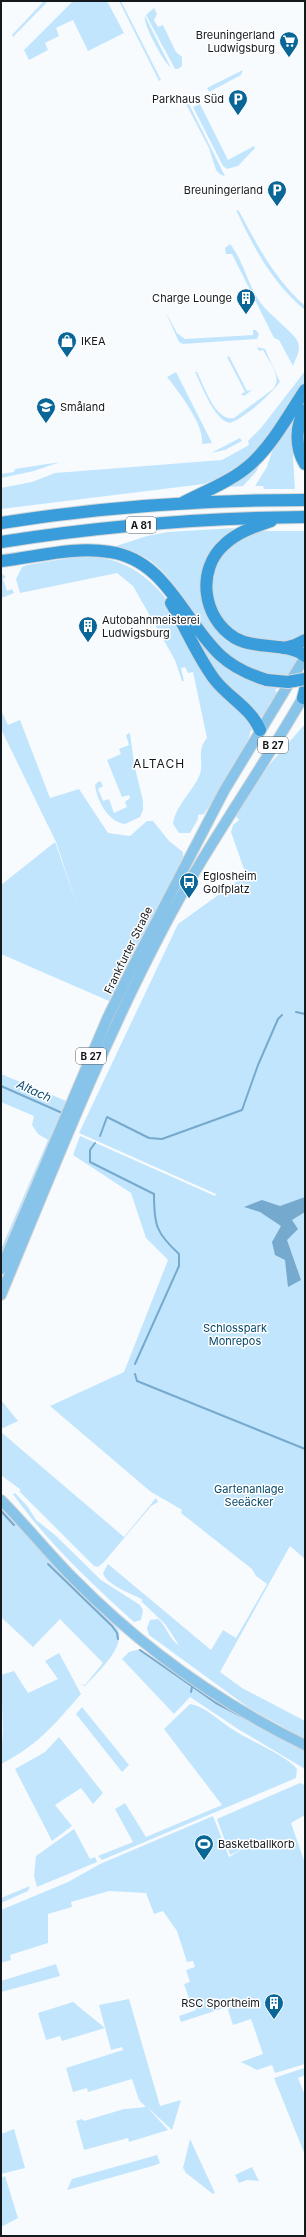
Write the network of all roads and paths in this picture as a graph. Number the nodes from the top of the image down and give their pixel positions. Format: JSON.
{"nodes":[{"id":1,"x":305,"y":390,"type":"edge"},
{"id":2,"x":305,"y":410,"type":"edge"},
{"id":3,"x":305,"y":464,"type":"edge"},
{"id":4,"x":305,"y":500,"type":"edge"},
{"id":5,"x":180,"y":504,"type":"junction"},
{"id":6,"x":283,"y":517,"type":"junction"},
{"id":7,"x":305,"y":517,"type":"edge"},
{"id":8,"x":1,"y":523,"type":"edge"},
{"id":9,"x":1,"y":542,"type":"edge"},
{"id":10,"x":1,"y":561,"type":"edge"},
{"id":11,"x":135,"y":561,"type":"junction"},
{"id":12,"x":305,"y":640,"type":"edge"},
{"id":13,"x":282,"y":648,"type":"junction"},
{"id":14,"x":305,"y":656,"type":"edge"},
{"id":15,"x":305,"y":679,"type":"edge"},
{"id":16,"x":304,"y":694,"type":"edge"},
{"id":17,"x":260,"y":730,"type":"junction"},
{"id":18,"x":1,"y":1269,"type":"edge"},
{"id":19,"x":1,"y":1295,"type":"edge"},
{"id":20,"x":1,"y":1500,"type":"edge"},
{"id":21,"x":305,"y":1745,"type":"edge"}],
"edges":[{"from":1,"to":5,"type":"highway"},
{"from":2,"to":3,"type":"highway"},
{"from":4,"to":5,"type":"highway","number":"A 81"},
{"from":5,"to":8,"type":"highway","number":"A 81"},
{"from":6,"to":7,"type":"highway","number":"A 81"},
{"from":6,"to":9,"type":"highway","number":"A 81"},
{"from":6,"to":13,"type":"highway"},
{"from":10,"to":11,"type":"highway"},
{"from":11,"to":15,"type":"highway","bridge":true},
{"from":11,"to":17,"type":"highway"},
{"from":12,"to":13,"type":"highway"},
{"from":13,"to":14,"type":"highway"},
{"from":14,"to":17,"type":"main road","name":"Frankfurter Straße","number":"B 27"},
{"from":16,"to":19,"type":"main road","name":"Frankfurter Straße","number":"B 27"},
{"from":17,"to":18,"type":"main road","name":"Frankfurter Straße","number":"B 27"},
{"from":20,"to":21,"type":"main road"}]}
